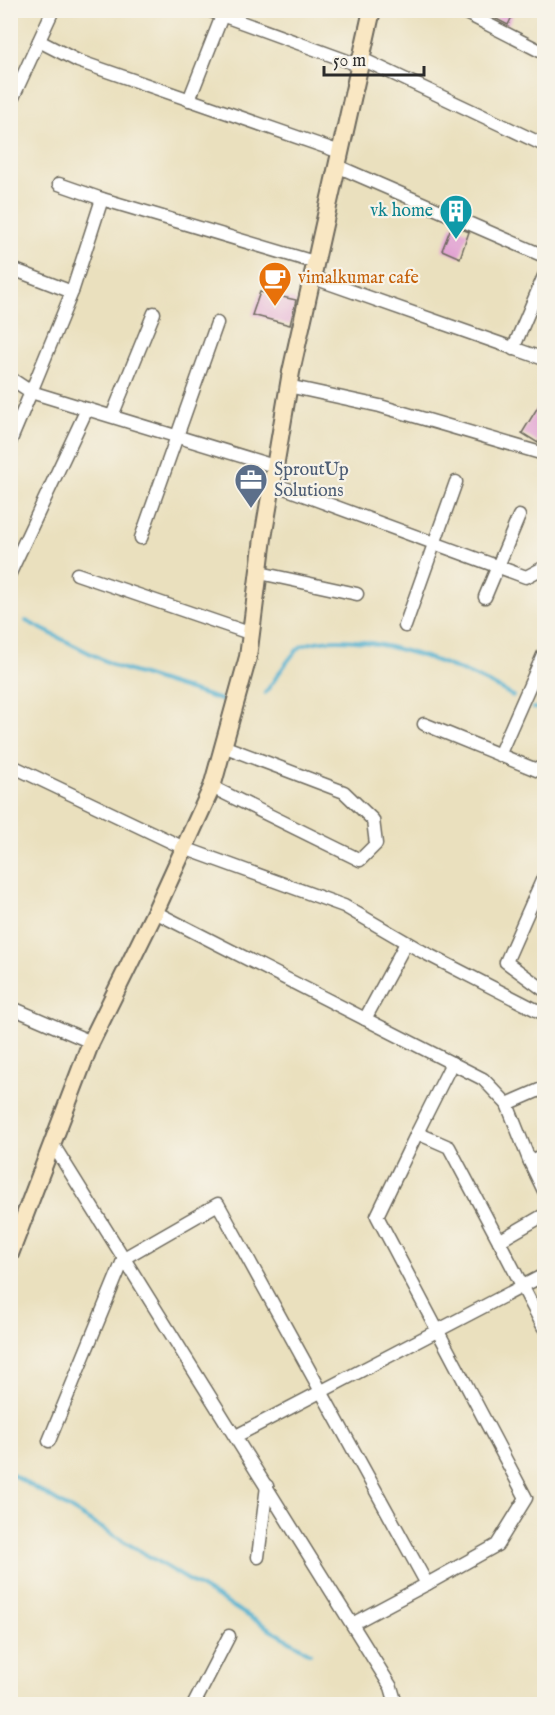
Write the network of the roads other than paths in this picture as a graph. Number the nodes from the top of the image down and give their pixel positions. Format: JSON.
{"nodes":[{"id":1,"x":53,"y":10,"type":"edge"},
{"id":2,"x":208,"y":10,"type":"edge"},
{"id":3,"x":372,"y":10,"type":"edge"},
{"id":4,"x":460,"y":10,"type":"edge"},
{"id":5,"x":222,"y":15,"type":"junction"},
{"id":6,"x":39,"y":41,"type":"junction"},
{"id":7,"x":544,"y":55,"type":"edge"},
{"id":8,"x":361,"y":62,"type":"junction"},
{"id":9,"x":189,"y":100,"type":"junction"},
{"id":10,"x":10,"y":104,"type":"edge"},
{"id":11,"x":544,"y":145,"type":"edge"},
{"id":12,"x":339,"y":159,"type":"junction"},
{"id":13,"x":59,"y":184,"type":"dead end"},
{"id":14,"x":102,"y":199,"type":"junction"},
{"id":15,"x":544,"y":256,"type":"edge"},
{"id":16,"x":10,"y":268,"type":"edge"},
{"id":17,"x":313,"y":269,"type":"junction"},
{"id":18,"x":544,"y":276,"type":"edge"},
{"id":19,"x":72,"y":292,"type":"junction"},
{"id":20,"x":154,"y":314,"type":"dead end"},
{"id":21,"x":217,"y":323,"type":"dead end"},
{"id":22,"x":513,"y":349,"type":"junction"},
{"id":23,"x":544,"y":359,"type":"edge"},
{"id":24,"x":10,"y":378,"type":"edge"},
{"id":25,"x":288,"y":386,"type":"junction"},
{"id":26,"x":31,"y":392,"type":"junction"},
{"id":27,"x":87,"y":409,"type":"junction"},
{"id":28,"x":112,"y":416,"type":"junction"},
{"id":29,"x":177,"y":436,"type":"junction"},
{"id":30,"x":10,"y":442,"type":"edge"},
{"id":31,"x":544,"y":454,"type":"edge"},
{"id":32,"x":274,"y":466,"type":"junction"},
{"id":33,"x":456,"y":482,"type":"dead end"},
{"id":34,"x":271,"y":483,"type":"junction"},
{"id":35,"x":519,"y":516,"type":"dead end"},
{"id":36,"x":141,"y":538,"type":"dead end"},
{"id":37,"x":434,"y":543,"type":"junction"},
{"id":38,"x":498,"y":567,"type":"junction"},
{"id":39,"x":544,"y":571,"type":"edge"},
{"id":40,"x":10,"y":573,"type":"edge"},
{"id":41,"x":260,"y":573,"type":"junction"},
{"id":42,"x":77,"y":574,"type":"dead end"},
{"id":43,"x":357,"y":594,"type":"dead end"},
{"id":44,"x":485,"y":597,"type":"dead end"},
{"id":45,"x":405,"y":626,"type":"dead end"},
{"id":46,"x":252,"y":634,"type":"junction"},
{"id":47,"x":544,"y":653,"type":"edge"},
{"id":48,"x":424,"y":724,"type":"dead end"},
{"id":49,"x":224,"y":746,"type":"junction"},
{"id":50,"x":500,"y":753,"type":"junction"},
{"id":51,"x":10,"y":765,"type":"edge"},
{"id":52,"x":544,"y":773,"type":"edge"},
{"id":53,"x":212,"y":787,"type":"junction"},
{"id":54,"x":184,"y":848,"type":"junction"},
{"id":55,"x":544,"y":876,"type":"edge"},
{"id":56,"x":155,"y":912,"type":"junction"},
{"id":57,"x":406,"y":943,"type":"junction"},
{"id":58,"x":544,"y":990,"type":"edge"},
{"id":59,"x":10,"y":1007,"type":"edge"},
{"id":60,"x":544,"y":1014,"type":"edge"},
{"id":61,"x":365,"y":1019,"type":"junction"},
{"id":62,"x":91,"y":1042,"type":"junction"},
{"id":63,"x":452,"y":1063,"type":"junction"},
{"id":64,"x":544,"y":1088,"type":"edge"},
{"id":65,"x":507,"y":1104,"type":"junction"},
{"id":66,"x":417,"y":1133,"type":"junction"},
{"id":67,"x":52,"y":1143,"type":"junction"},
{"id":68,"x":544,"y":1154,"type":"edge"},
{"id":69,"x":530,"y":1162,"type":"junction"},
{"id":70,"x":544,"y":1191,"type":"edge"},
{"id":71,"x":544,"y":1215,"type":"edge"},
{"id":72,"x":14,"y":1236,"type":"edge"},
{"id":73,"x":499,"y":1241,"type":"junction"},
{"id":74,"x":10,"y":1254,"type":"edge"},
{"id":75,"x":124,"y":1258,"type":"junction"},
{"id":76,"x":544,"y":1275,"type":"edge"},
{"id":77,"x":523,"y":1286,"type":"junction"},
{"id":78,"x":544,"y":1328,"type":"edge"},
{"id":79,"x":439,"y":1330,"type":"junction"},
{"id":80,"x":322,"y":1391,"type":"junction"},
{"id":81,"x":236,"y":1436,"type":"junction"},
{"id":82,"x":49,"y":1441,"type":"dead end"},
{"id":83,"x":267,"y":1486,"type":"junction"},
{"id":84,"x":258,"y":1557,"type":"dead end"},
{"id":85,"x":427,"y":1584,"type":"junction"},
{"id":86,"x":352,"y":1624,"type":"junction"},
{"id":87,"x":229,"y":1636,"type":"dead end"},
{"id":88,"x":194,"y":1704,"type":"edge"},
{"id":89,"x":396,"y":1704,"type":"edge"}],
"edges":[{"from":1,"to":6,"type":"street"},
{"from":2,"to":5,"type":"street"},
{"from":3,"to":8,"type":"main road"},
{"from":4,"to":7,"type":"street"},
{"from":5,"to":8,"type":"street"},
{"from":5,"to":9,"type":"street"},
{"from":6,"to":9,"type":"street"},
{"from":6,"to":10,"type":"street"},
{"from":8,"to":11,"type":"street"},
{"from":8,"to":12,"type":"main road"},
{"from":9,"to":12,"type":"street"},
{"from":12,"to":15,"type":"street"},
{"from":12,"to":17,"type":"main road"},
{"from":13,"to":14,"type":"street"},
{"from":14,"to":17,"type":"street"},
{"from":14,"to":19,"type":"street"},
{"from":16,"to":19,"type":"street"},
{"from":17,"to":22,"type":"street"},
{"from":17,"to":25,"type":"main road"},
{"from":18,"to":22,"type":"street"},
{"from":19,"to":26,"type":"street"},
{"from":20,"to":28,"type":"street"},
{"from":21,"to":29,"type":"street"},
{"from":22,"to":23,"type":"street"},
{"from":24,"to":26,"type":"street"},
{"from":25,"to":31,"type":"street"},
{"from":25,"to":32,"type":"main road"},
{"from":26,"to":27,"type":"street"},
{"from":26,"to":30,"type":"street"},
{"from":27,"to":28,"type":"street"},
{"from":27,"to":40,"type":"street"},
{"from":28,"to":29,"type":"street"},
{"from":29,"to":32,"type":"street"},
{"from":29,"to":36,"type":"street"},
{"from":32,"to":34,"type":"main road"},
{"from":33,"to":37,"type":"street"},
{"from":34,"to":37,"type":"street"},
{"from":34,"to":41,"type":"main road"},
{"from":35,"to":38,"type":"street"},
{"from":37,"to":38,"type":"street"},
{"from":37,"to":45,"type":"street"},
{"from":38,"to":39,"type":"street"},
{"from":38,"to":44,"type":"street"},
{"from":41,"to":43,"type":"street"},
{"from":41,"to":46,"type":"main road"},
{"from":42,"to":46,"type":"street"},
{"from":46,"to":49,"type":"main road"},
{"from":47,"to":50,"type":"street"},
{"from":48,"to":50,"type":"street"},
{"from":49,"to":53,"type":"main road"},
{"from":49,"to":53,"type":"street"},
{"from":50,"to":52,"type":"street"},
{"from":51,"to":54,"type":"street"},
{"from":53,"to":54,"type":"main road"},
{"from":54,"to":56,"type":"main road"},
{"from":54,"to":57,"type":"street"},
{"from":55,"to":58,"type":"street"},
{"from":56,"to":61,"type":"street"},
{"from":56,"to":62,"type":"main road"},
{"from":57,"to":60,"type":"street"},
{"from":57,"to":61,"type":"street"},
{"from":59,"to":62,"type":"street"},
{"from":61,"to":63,"type":"street"},
{"from":62,"to":67,"type":"main road"},
{"from":63,"to":65,"type":"street"},
{"from":63,"to":66,"type":"street"},
{"from":64,"to":65,"type":"street"},
{"from":65,"to":69,"type":"street"},
{"from":66,"to":73,"type":"street"},
{"from":66,"to":79,"type":"street"},
{"from":67,"to":72,"type":"main road"},
{"from":67,"to":75,"type":"street"},
{"from":68,"to":69,"type":"street"},
{"from":69,"to":70,"type":"street"},
{"from":71,"to":73,"type":"street"},
{"from":72,"to":74,"type":"main road"},
{"from":73,"to":77,"type":"street"},
{"from":75,"to":80,"type":"street"},
{"from":75,"to":81,"type":"street"},
{"from":75,"to":82,"type":"street"},
{"from":76,"to":77,"type":"street"},
{"from":77,"to":78,"type":"street"},
{"from":77,"to":79,"type":"street"},
{"from":79,"to":80,"type":"street"},
{"from":79,"to":85,"type":"street"},
{"from":80,"to":81,"type":"street"},
{"from":80,"to":85,"type":"street"},
{"from":81,"to":83,"type":"street"},
{"from":83,"to":84,"type":"street"},
{"from":83,"to":86,"type":"street"},
{"from":85,"to":86,"type":"street"},
{"from":86,"to":89,"type":"street"},
{"from":87,"to":88,"type":"street"}]}
